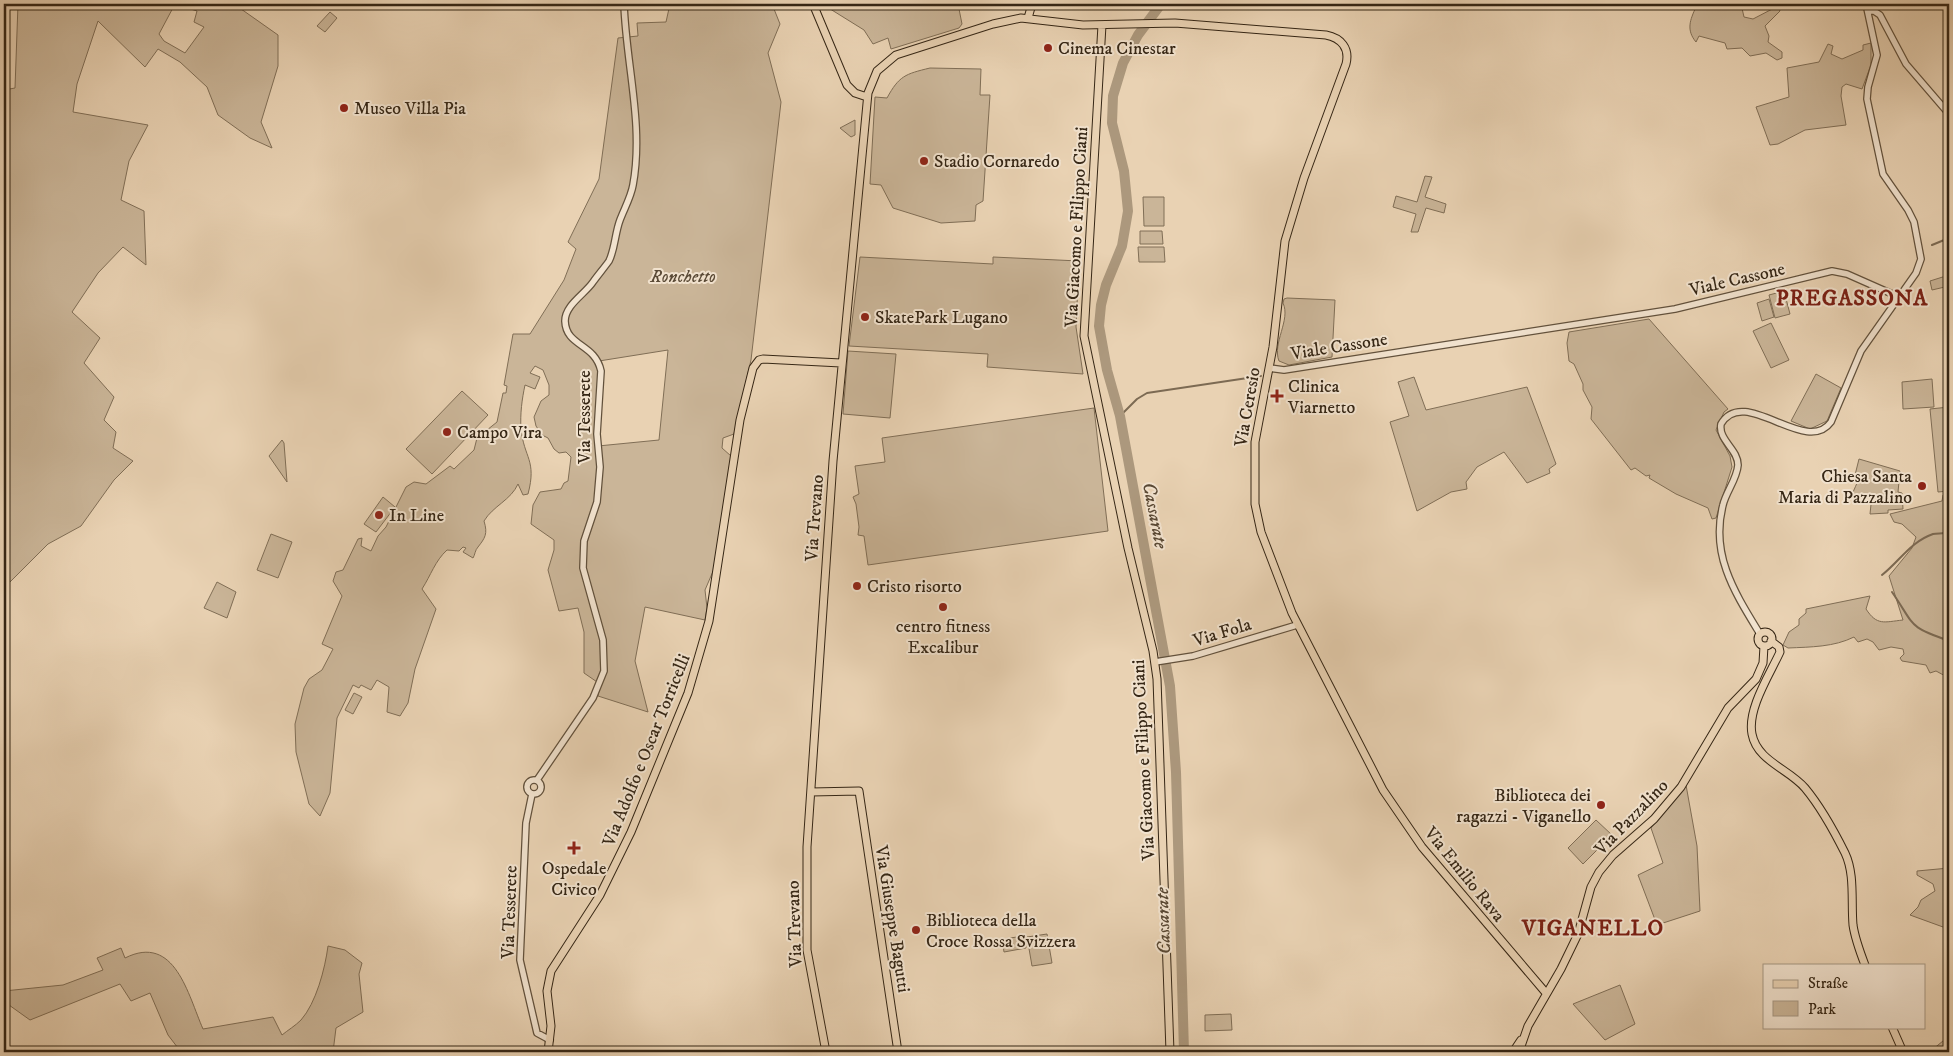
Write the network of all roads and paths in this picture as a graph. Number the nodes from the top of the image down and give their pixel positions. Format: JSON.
{"nodes":[{"id":1,"x":624,"y":4,"type":"edge"},
{"id":2,"x":813,"y":4,"type":"edge"},
{"id":3,"x":1032,"y":4,"type":"edge"},
{"id":4,"x":1866,"y":4,"type":"edge"},
{"id":5,"x":1868,"y":11,"type":"junction"},
{"id":6,"x":1028,"y":18,"type":"junction"},
{"id":7,"x":1102,"y":25,"type":"junction"},
{"id":8,"x":867,"y":97,"type":"junction"},
{"id":9,"x":1949,"y":114,"type":"edge"},
{"id":10,"x":1899,"y":297,"type":"junction"},
{"id":11,"x":841,"y":363,"type":"junction"},
{"id":12,"x":1269,"y":368,"type":"junction"},
{"id":13,"x":1297,"y":625,"type":"junction"},
{"id":14,"x":1760,"y":634,"type":"junction"},
{"id":15,"x":1768,"y":643,"type":"junction"},
{"id":16,"x":1157,"y":662,"type":"junction"},
{"id":17,"x":1370,"y":768,"type":"joint"},
{"id":18,"x":537,"y":780,"type":"junction"},
{"id":19,"x":812,"y":792,"type":"junction"},
{"id":20,"x":532,"y":794,"type":"junction"},
{"id":21,"x":1865,"y":964,"type":"edge"},
{"id":22,"x":1546,"y":993,"type":"junction"},
{"id":23,"x":1892,"y":1028,"type":"edge"},
{"id":24,"x":1523,"y":1037,"type":"junction"},
{"id":25,"x":550,"y":1040,"type":"junction"},
{"id":26,"x":548,"y":1052,"type":"edge"},
{"id":27,"x":826,"y":1052,"type":"edge"},
{"id":28,"x":898,"y":1052,"type":"edge"},
{"id":29,"x":1170,"y":1052,"type":"edge"},
{"id":30,"x":1512,"y":1052,"type":"edge"},
{"id":31,"x":1519,"y":1052,"type":"edge"},
{"id":32,"x":1903,"y":1052,"type":"edge"}],
"edges":[{"from":1,"to":18,"type":"street","name":"Via Tesserete"},
{"from":2,"to":8,"type":"main road"},
{"from":3,"to":6,"type":"main road"},
{"from":4,"to":5,"type":"street"},
{"from":5,"to":9,"type":"street"},
{"from":5,"to":10,"type":"street"},
{"from":6,"to":7,"type":"main road"},
{"from":6,"to":8,"type":"main road","name":"Via Trevano"},
{"from":7,"to":12,"type":"main road","name":"Via Ceresio"},
{"from":7,"to":16,"type":"main road","name":"Via Giacomo e Filippo Ciani"},
{"from":8,"to":11,"type":"main road","name":"Via Trevano"},
{"from":10,"to":12,"type":"street","name":"Viale Cassone"},
{"from":10,"to":14,"type":"street"},
{"from":11,"to":19,"type":"main road","name":"Via Trevano"},
{"from":11,"to":25,"type":"main road","name":"Via Adolfo e Oscar Torricelli"},
{"from":12,"to":13,"type":"main road","name":"Via Ceresio"},
{"from":13,"to":16,"type":"street","name":"Via Fola"},
{"from":13,"to":17,"type":"main road","name":"Via Ceresio"},
{"from":14,"to":15,"type":"main road"},
{"from":14,"to":15,"type":"main road"},
{"from":15,"to":21,"type":"main road"},
{"from":15,"to":22,"type":"main road","name":"Via Pazzalino"},
{"from":16,"to":29,"type":"main road","name":"Via Giacomo e Filippo Ciani"},
{"from":17,"to":22,"type":"main road","name":"Via Emilio Rava"},
{"from":18,"to":20,"type":"street"},
{"from":18,"to":20,"type":"street"},
{"from":19,"to":27,"type":"main road","name":"Via Trevano"},
{"from":19,"to":28,"type":"main road","name":"Via Giuseppe Bagutti"},
{"from":20,"to":25,"type":"street","name":"Via Tesserete"},
{"from":22,"to":24,"type":"main road","name":"Via Pazzalino"},
{"from":23,"to":32,"type":"main road"},
{"from":24,"to":30,"type":"main road"},
{"from":24,"to":31,"type":"main road"},
{"from":25,"to":26,"type":"main road"}]}
